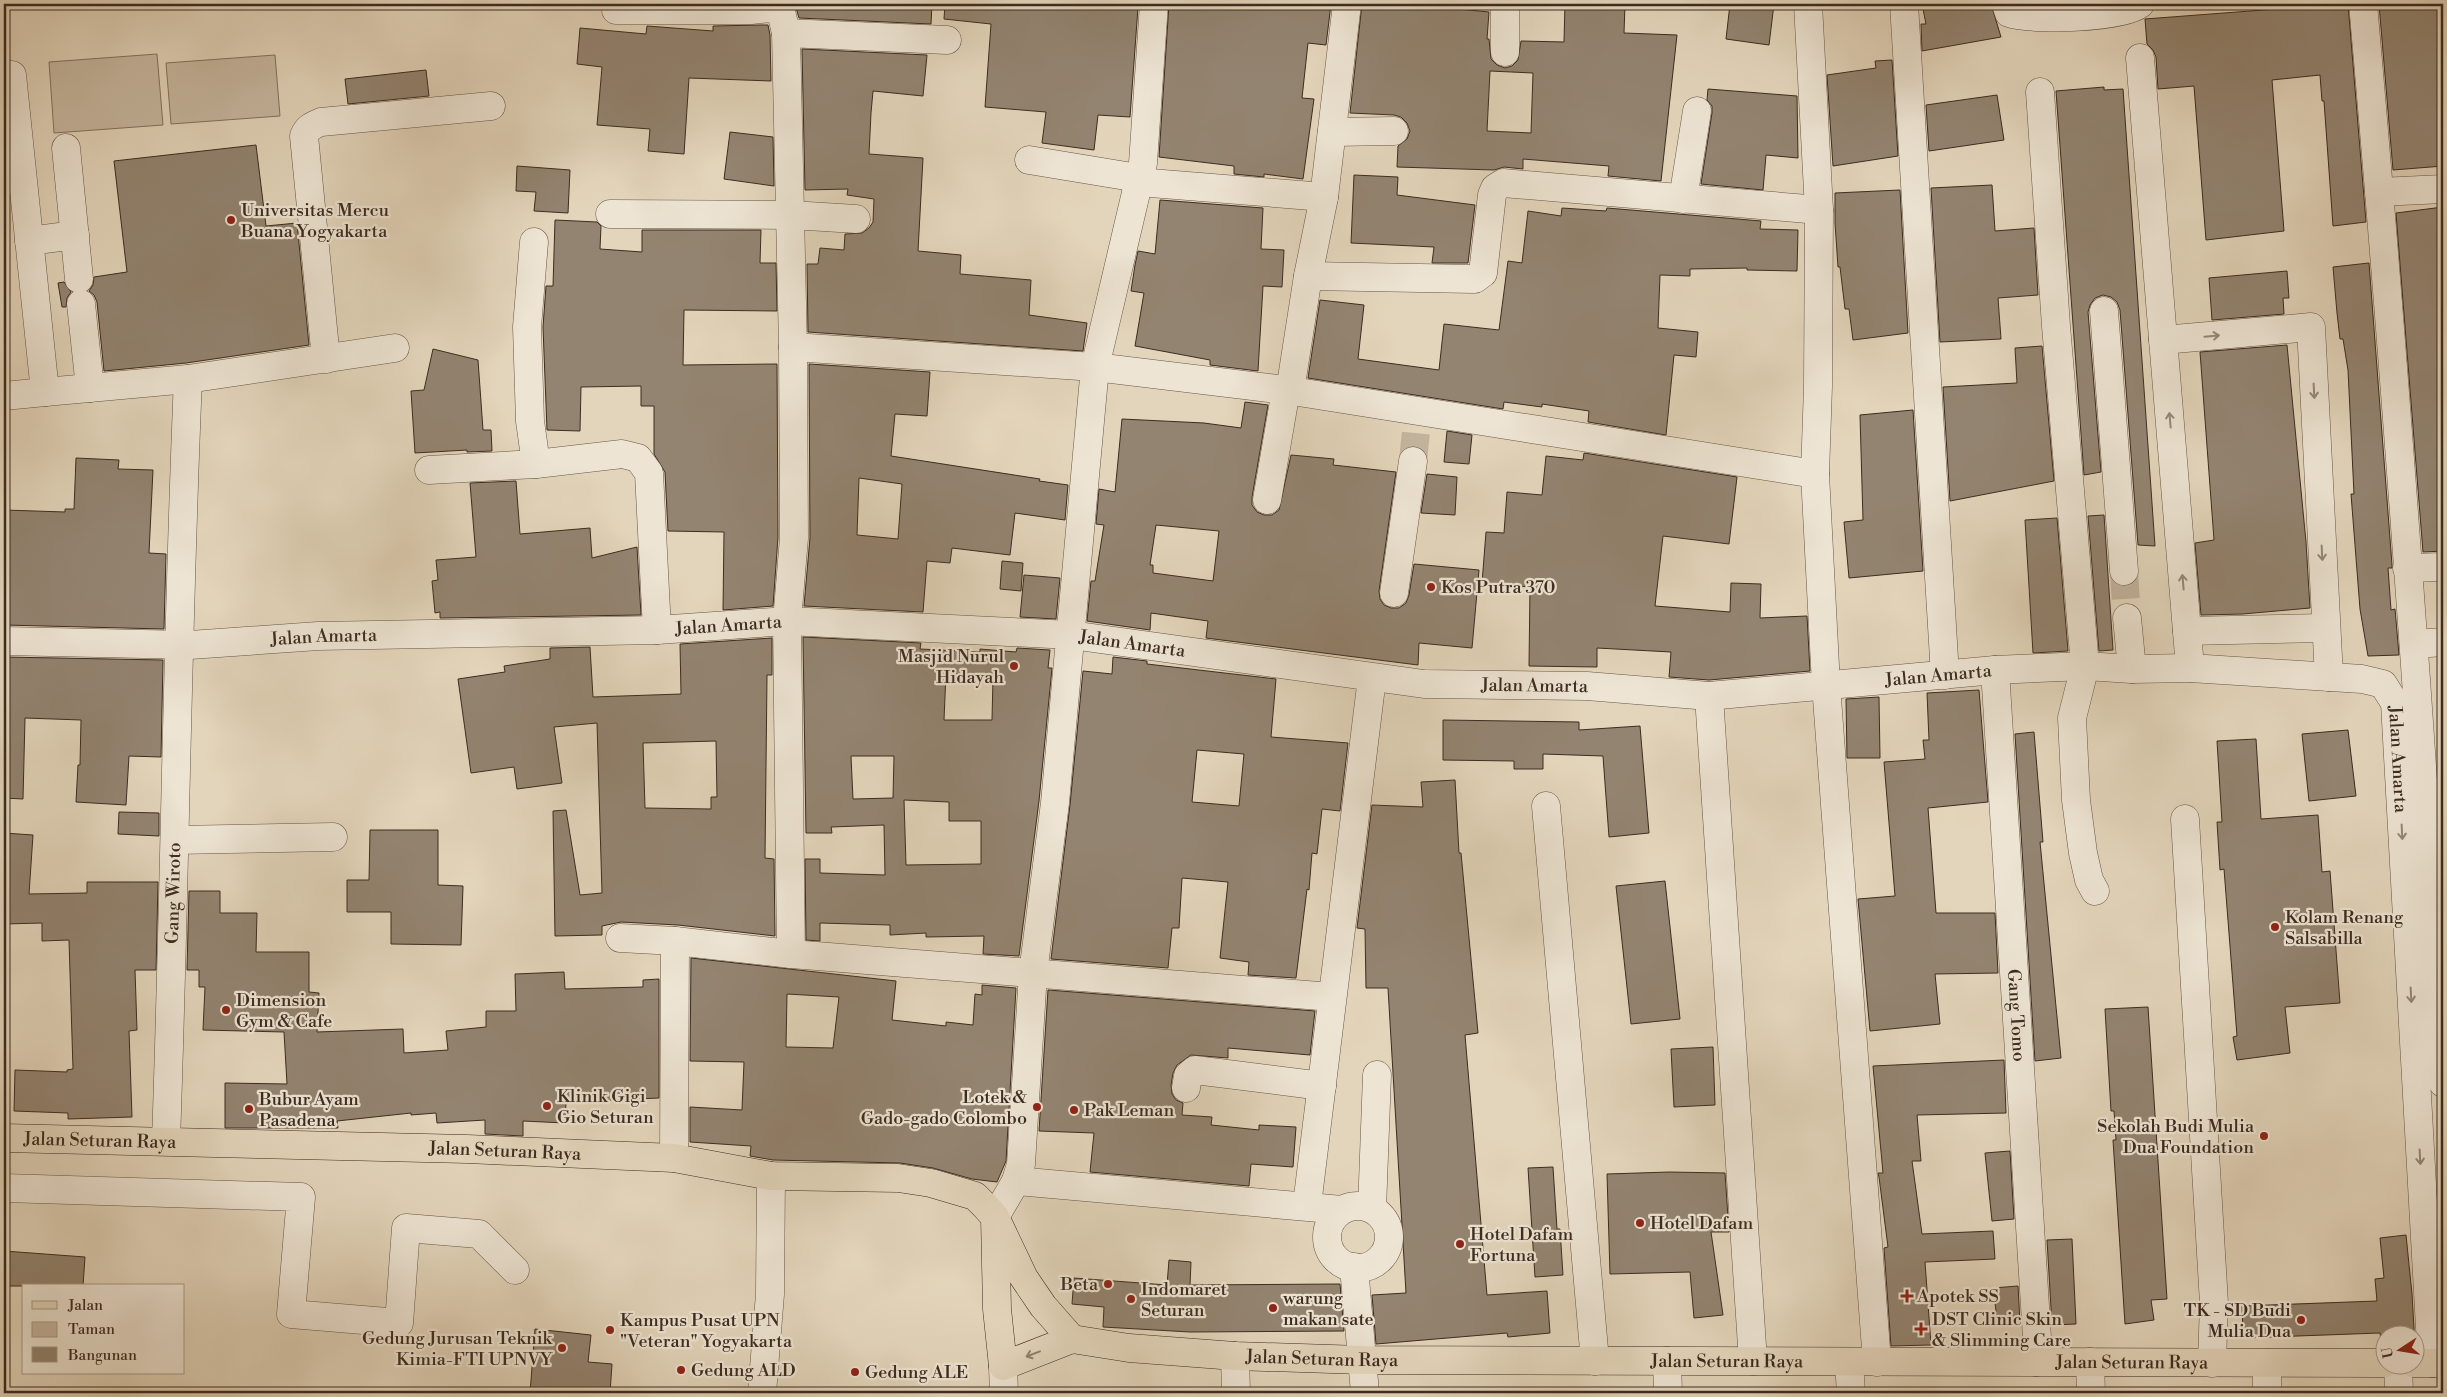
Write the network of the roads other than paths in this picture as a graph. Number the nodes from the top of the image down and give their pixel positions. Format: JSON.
{"nodes":[{"id":1,"x":1154,"y":4,"type":"edge"},
{"id":2,"x":1347,"y":4,"type":"edge"},
{"id":3,"x":1505,"y":4,"type":"edge"},
{"id":4,"x":1808,"y":4,"type":"edge"},
{"id":5,"x":1904,"y":4,"type":"edge"},
{"id":6,"x":2006,"y":4,"type":"edge"},
{"id":7,"x":2140,"y":4,"type":"edge"},
{"id":8,"x":2363,"y":4,"type":"edge"},
{"id":9,"x":616,"y":10,"type":"dead end"},
{"id":10,"x":782,"y":15,"type":"edge"},
{"id":11,"x":947,"y":40,"type":"dead end"},
{"id":12,"x":1505,"y":52,"type":"dead end"},
{"id":13,"x":2140,"y":58,"type":"dead end"},
{"id":14,"x":12,"y":75,"type":"dead end"},
{"id":15,"x":2040,"y":92,"type":"dead end"},
{"id":16,"x":491,"y":106,"type":"dead end"},
{"id":17,"x":1697,"y":112,"type":"dead end"},
{"id":18,"x":1394,"y":131,"type":"dead end"},
{"id":19,"x":1332,"y":132,"type":"junction"},
{"id":20,"x":66,"y":148,"type":"dead end"},
{"id":21,"x":1029,"y":160,"type":"dead end"},
{"id":22,"x":1138,"y":182,"type":"junction"},
{"id":23,"x":2443,"y":189,"type":"edge"},
{"id":24,"x":2380,"y":192,"type":"junction"},
{"id":25,"x":1324,"y":197,"type":"junction"},
{"id":26,"x":1683,"y":199,"type":"junction"},
{"id":27,"x":1819,"y":210,"type":"junction"},
{"id":28,"x":610,"y":214,"type":"dead end"},
{"id":29,"x":791,"y":215,"type":"junction"},
{"id":30,"x":856,"y":219,"type":"dead end"},
{"id":31,"x":74,"y":236,"type":"junction"},
{"id":32,"x":29,"y":241,"type":"junction"},
{"id":33,"x":534,"y":242,"type":"dead end"},
{"id":34,"x":1308,"y":276,"type":"junction"},
{"id":35,"x":2104,"y":311,"type":"dead end"},
{"id":36,"x":2163,"y":340,"type":"junction"},
{"id":37,"x":793,"y":347,"type":"junction"},
{"id":38,"x":395,"y":348,"type":"dead end"},
{"id":39,"x":326,"y":359,"type":"junction"},
{"id":40,"x":1095,"y":367,"type":"junction"},
{"id":41,"x":188,"y":379,"type":"junction"},
{"id":42,"x":90,"y":388,"type":"junction"},
{"id":43,"x":1288,"y":390,"type":"junction"},
{"id":44,"x":45,"y":392,"type":"junction"},
{"id":45,"x":4,"y":396,"type":"edge"},
{"id":46,"x":1413,"y":460,"type":"tunnel mouth"},
{"id":47,"x":536,"y":464,"type":"junction"},
{"id":48,"x":429,"y":470,"type":"dead end"},
{"id":49,"x":1815,"y":474,"type":"junction"},
{"id":50,"x":1267,"y":500,"type":"dead end"},
{"id":51,"x":2443,"y":567,"type":"edge"},
{"id":52,"x":2407,"y":568,"type":"junction"},
{"id":53,"x":2124,"y":571,"type":"tunnel mouth"},
{"id":54,"x":1394,"y":593,"type":"dead end"},
{"id":55,"x":2128,"y":618,"type":"tunnel mouth"},
{"id":56,"x":787,"y":621,"type":"junction"},
{"id":57,"x":2326,"y":628,"type":"junction"},
{"id":58,"x":657,"y":630,"type":"junction"},
{"id":59,"x":2188,"y":631,"type":"junction"},
{"id":60,"x":1071,"y":635,"type":"junction"},
{"id":61,"x":4,"y":641,"type":"edge"},
{"id":62,"x":2443,"y":642,"type":"edge"},
{"id":63,"x":2415,"y":644,"type":"junction"},
{"id":64,"x":178,"y":645,"type":"junction"},
{"id":65,"x":2084,"y":666,"type":"junction"},
{"id":66,"x":2190,"y":668,"type":"junction"},
{"id":67,"x":2132,"y":669,"type":"junction"},
{"id":68,"x":1995,"y":670,"type":"junction"},
{"id":69,"x":1945,"y":675,"type":"junction"},
{"id":70,"x":2330,"y":677,"type":"junction"},
{"id":71,"x":1372,"y":678,"type":"junction"},
{"id":72,"x":1826,"y":686,"type":"junction"},
{"id":73,"x":1709,"y":696,"type":"junction"},
{"id":74,"x":1546,"y":806,"type":"dead end"},
{"id":75,"x":2185,"y":819,"type":"dead end"},
{"id":76,"x":333,"y":837,"type":"dead end"},
{"id":77,"x":175,"y":840,"type":"junction"},
{"id":78,"x":2095,"y":891,"type":"dead end"},
{"id":79,"x":620,"y":938,"type":"dead end"},
{"id":80,"x":675,"y":941,"type":"junction"},
{"id":81,"x":791,"y":954,"type":"junction"},
{"id":82,"x":1033,"y":972,"type":"junction"},
{"id":83,"x":1332,"y":997,"type":"junction"},
{"id":84,"x":1377,"y":1075,"type":"dead end"},
{"id":85,"x":2443,"y":1083,"type":"edge"},
{"id":86,"x":1322,"y":1086,"type":"junction"},
{"id":87,"x":1186,"y":1088,"type":"dead end"},
{"id":88,"x":4,"y":1138,"type":"edge"},
{"id":89,"x":166,"y":1141,"type":"junction"},
{"id":90,"x":674,"y":1158,"type":"junction"},
{"id":91,"x":771,"y":1176,"type":"junction"},
{"id":92,"x":1016,"y":1181,"type":"junction"},
{"id":93,"x":4,"y":1188,"type":"edge"},
{"id":94,"x":1307,"y":1205,"type":"junction"},
{"id":95,"x":1342,"y":1210,"type":"junction"},
{"id":96,"x":1372,"y":1210,"type":"junction"},
{"id":97,"x":995,"y":1217,"type":"junction"},
{"id":98,"x":1354,"y":1267,"type":"junction"},
{"id":99,"x":515,"y":1270,"type":"dead end"},
{"id":100,"x":1072,"y":1339,"type":"junction"},
{"id":101,"x":1235,"y":1356,"type":"junction"},
{"id":102,"x":1362,"y":1360,"type":"junction"},
{"id":103,"x":1595,"y":1361,"type":"junction"},
{"id":104,"x":1667,"y":1361,"type":"junction"},
{"id":105,"x":1753,"y":1361,"type":"junction"},
{"id":106,"x":1849,"y":1362,"type":"junction"},
{"id":107,"x":1877,"y":1362,"type":"junction"},
{"id":108,"x":2036,"y":1362,"type":"junction"},
{"id":109,"x":2090,"y":1362,"type":"junction"},
{"id":110,"x":2212,"y":1363,"type":"junction"},
{"id":111,"x":2267,"y":1363,"type":"junction"},
{"id":112,"x":2374,"y":1363,"type":"edge"},
{"id":113,"x":2430,"y":1363,"type":"edge"},
{"id":114,"x":1003,"y":1366,"type":"junction"},
{"id":115,"x":2398,"y":1374,"type":"edge"},
{"id":116,"x":762,"y":1393,"type":"edge"},
{"id":117,"x":1004,"y":1393,"type":"edge"},
{"id":118,"x":1236,"y":1393,"type":"edge"},
{"id":119,"x":1365,"y":1393,"type":"edge"},
{"id":120,"x":1668,"y":1393,"type":"edge"},
{"id":121,"x":1851,"y":1393,"type":"edge"},
{"id":122,"x":2091,"y":1393,"type":"edge"},
{"id":123,"x":2267,"y":1393,"type":"edge"},
{"id":124,"x":2399,"y":1393,"type":"edge"}],
"edges":[{"from":1,"to":22,"type":"street"},
{"from":2,"to":19,"type":"street"},
{"from":3,"to":12,"type":"street"},
{"from":4,"to":27,"type":"street"},
{"from":5,"to":69,"type":"street"},
{"from":6,"to":7,"type":"street"},
{"from":8,"to":24,"type":"street"},
{"from":9,"to":10,"type":"street"},
{"from":10,"to":11,"type":"street"},
{"from":10,"to":29,"type":"street"},
{"from":13,"to":36,"type":"street"},
{"from":14,"to":32,"type":"street"},
{"from":15,"to":65,"type":"street"},
{"from":16,"to":39,"type":"street"},
{"from":17,"to":26,"type":"street"},
{"from":18,"to":19,"type":"street"},
{"from":19,"to":25,"type":"street"},
{"from":20,"to":31,"type":"street"},
{"from":21,"to":22,"type":"street"},
{"from":22,"to":25,"type":"street"},
{"from":22,"to":40,"type":"street"},
{"from":23,"to":24,"type":"street"},
{"from":24,"to":52,"type":"street"},
{"from":25,"to":34,"type":"street"},
{"from":26,"to":27,"type":"street"},
{"from":26,"to":34,"type":"street"},
{"from":27,"to":49,"type":"street"},
{"from":28,"to":29,"type":"street"},
{"from":29,"to":30,"type":"street"},
{"from":29,"to":37,"type":"street"},
{"from":31,"to":32,"type":"street"},
{"from":31,"to":42,"type":"street"},
{"from":32,"to":44,"type":"street"},
{"from":33,"to":47,"type":"street"},
{"from":34,"to":43,"type":"street"},
{"from":35,"to":53,"type":"street"},
{"from":36,"to":57,"type":"street","one_way":true},
{"from":59,"to":36,"type":"street","one_way":true},
{"from":37,"to":40,"type":"street"},
{"from":37,"to":56,"type":"street"},
{"from":38,"to":39,"type":"street"},
{"from":39,"to":41,"type":"street"},
{"from":40,"to":43,"type":"street"},
{"from":40,"to":60,"type":"street"},
{"from":41,"to":42,"type":"street"},
{"from":41,"to":64,"type":"street","name":"Gang Wiroto"},
{"from":42,"to":44,"type":"street"},
{"from":43,"to":49,"type":"street"},
{"from":43,"to":50,"type":"street"},
{"from":44,"to":45,"type":"street"},
{"from":46,"to":54,"type":"street"},
{"from":47,"to":48,"type":"street"},
{"from":47,"to":58,"type":"street"},
{"from":49,"to":72,"type":"street"},
{"from":51,"to":52,"type":"street"},
{"from":52,"to":63,"type":"street"},
{"from":55,"to":67,"type":"street"},
{"from":56,"to":58,"type":"street","name":"Jalan Amarta"},
{"from":56,"to":60,"type":"street","name":"Jalan Amarta"},
{"from":56,"to":81,"type":"street"},
{"from":57,"to":59,"type":"street"},
{"from":57,"to":70,"type":"street"},
{"from":58,"to":64,"type":"street","name":"Jalan Amarta"},
{"from":59,"to":66,"type":"street"},
{"from":60,"to":71,"type":"street","name":"Jalan Amarta"},
{"from":60,"to":82,"type":"street"},
{"from":61,"to":64,"type":"street","name":"Jalan Amarta"},
{"from":62,"to":63,"type":"street"},
{"from":63,"to":85,"type":"street"},
{"from":64,"to":77,"type":"street","name":"Gang Wiroto"},
{"from":65,"to":67,"type":"street","name":"Jalan Amarta"},
{"from":65,"to":68,"type":"street","name":"Jalan Amarta"},
{"from":65,"to":78,"type":"street"},
{"from":66,"to":67,"type":"street","name":"Jalan Amarta"},
{"from":66,"to":70,"type":"street","name":"Jalan Amarta"},
{"from":68,"to":69,"type":"street","name":"Jalan Amarta"},
{"from":68,"to":108,"type":"street","name":"Gang Tomo"},
{"from":69,"to":72,"type":"street","name":"Jalan Amarta"},
{"from":70,"to":113,"type":"street","name":"Jalan Amarta","one_way":true},
{"from":71,"to":73,"type":"street","name":"Jalan Amarta"},
{"from":71,"to":83,"type":"street"},
{"from":72,"to":73,"type":"street","name":"Jalan Amarta"},
{"from":72,"to":107,"type":"street"},
{"from":73,"to":105,"type":"street"},
{"from":74,"to":103,"type":"street"},
{"from":75,"to":110,"type":"street"},
{"from":76,"to":77,"type":"street"},
{"from":77,"to":89,"type":"street","name":"Gang Wiroto"},
{"from":79,"to":80,"type":"street"},
{"from":80,"to":81,"type":"street"},
{"from":80,"to":90,"type":"street"},
{"from":81,"to":82,"type":"street"},
{"from":82,"to":83,"type":"street"},
{"from":82,"to":92,"type":"street"},
{"from":83,"to":86,"type":"street"},
{"from":84,"to":96,"type":"street"},
{"from":86,"to":87,"type":"street"},
{"from":86,"to":94,"type":"street"},
{"from":88,"to":89,"type":"main road","name":"Jalan Seturan Raya"},
{"from":89,"to":90,"type":"main road","name":"Jalan Seturan Raya"},
{"from":90,"to":91,"type":"main road","name":"Jalan Seturan Raya"},
{"from":91,"to":97,"type":"main road","name":"Jalan Seturan Raya"},
{"from":91,"to":116,"type":"street"},
{"from":92,"to":94,"type":"street"},
{"from":92,"to":97,"type":"street"},
{"from":93,"to":99,"type":"street"},
{"from":94,"to":95,"type":"street"},
{"from":95,"to":96,"type":"street"},
{"from":95,"to":98,"type":"street"},
{"from":96,"to":98,"type":"street"},
{"from":97,"to":100,"type":"main road","name":"Jalan Seturan Raya"},
{"from":97,"to":114,"type":"main road"},
{"from":98,"to":102,"type":"street"},
{"from":100,"to":101,"type":"main road","name":"Jalan Seturan Raya"},
{"from":100,"to":114,"type":"main road","one_way":true},
{"from":101,"to":102,"type":"main road","name":"Jalan Seturan Raya"},
{"from":101,"to":118,"type":"street"},
{"from":102,"to":103,"type":"main road","name":"Jalan Seturan Raya"},
{"from":102,"to":119,"type":"street"},
{"from":103,"to":104,"type":"main road","name":"Jalan Seturan Raya"},
{"from":104,"to":105,"type":"main road","name":"Jalan Seturan Raya"},
{"from":104,"to":120,"type":"street"},
{"from":105,"to":106,"type":"main road","name":"Jalan Seturan Raya"},
{"from":106,"to":107,"type":"main road","name":"Jalan Seturan Raya"},
{"from":106,"to":121,"type":"street"},
{"from":107,"to":108,"type":"main road","name":"Jalan Seturan Raya"},
{"from":108,"to":109,"type":"main road","name":"Jalan Seturan Raya"},
{"from":109,"to":110,"type":"main road","name":"Jalan Seturan Raya"},
{"from":109,"to":122,"type":"street"},
{"from":110,"to":111,"type":"main road","name":"Jalan Seturan Raya"},
{"from":111,"to":112,"type":"main road","name":"Jalan Seturan Raya"},
{"from":111,"to":123,"type":"street"},
{"from":114,"to":117,"type":"street"},
{"from":115,"to":124,"type":"street"}]}
